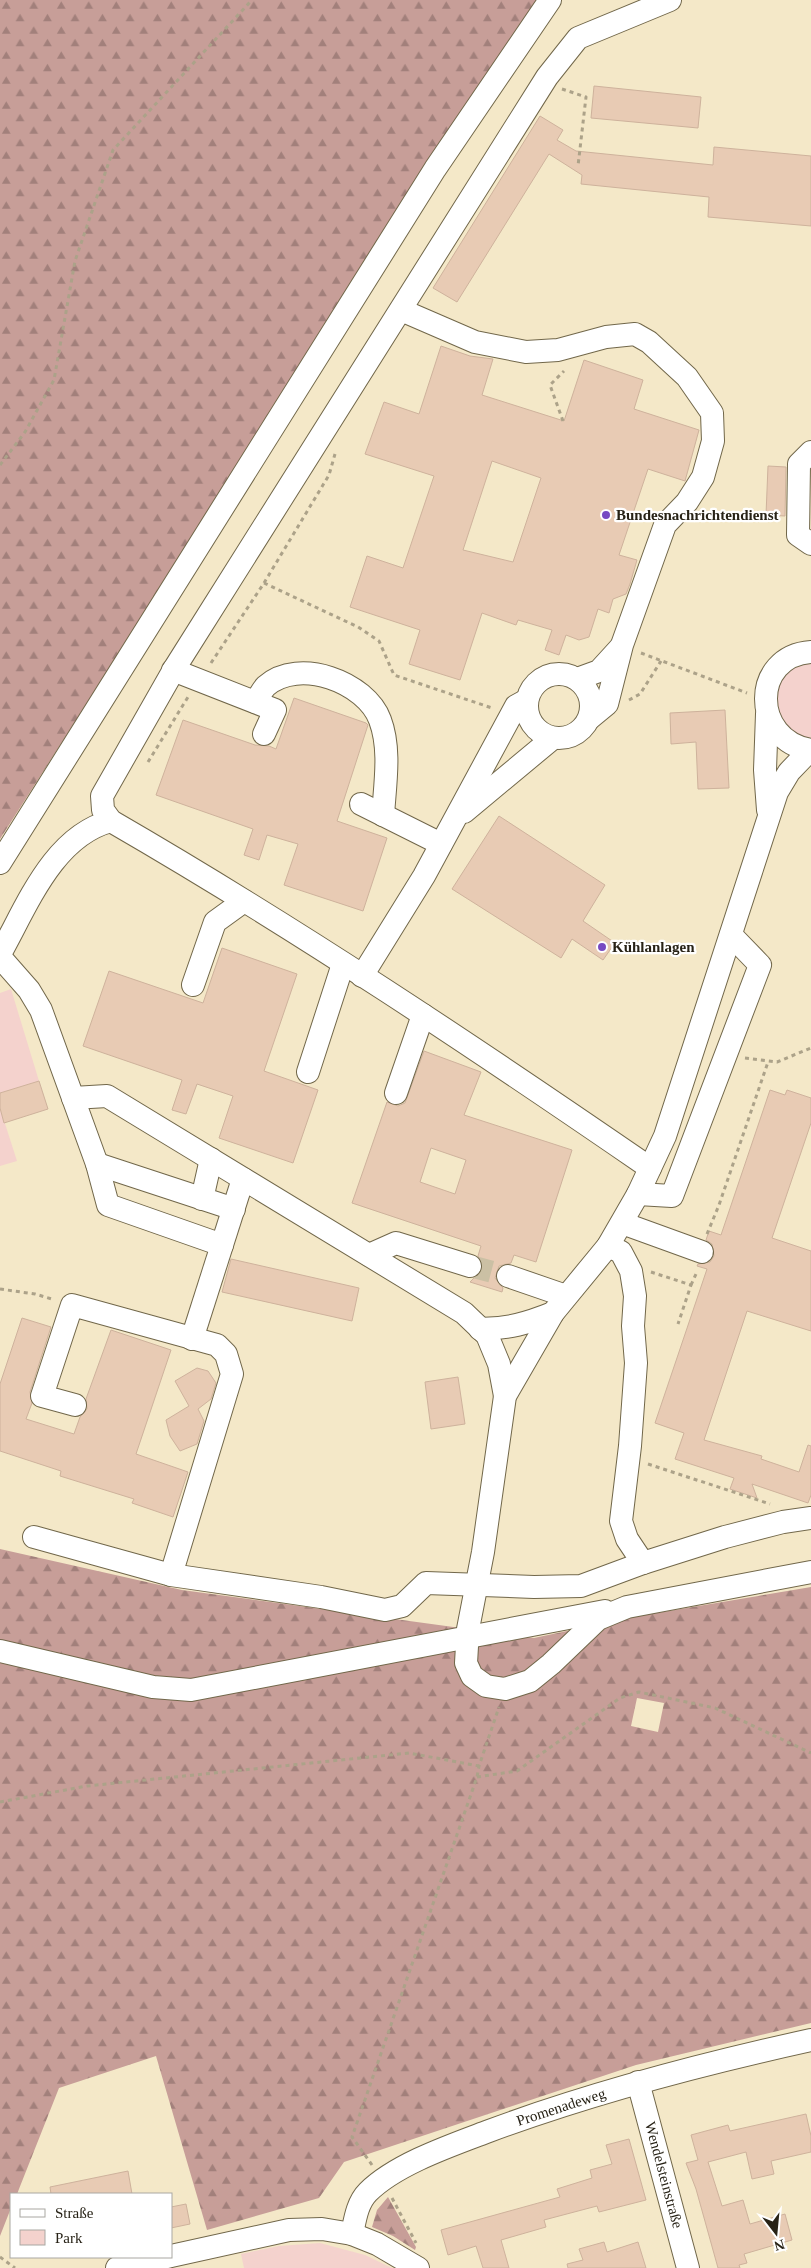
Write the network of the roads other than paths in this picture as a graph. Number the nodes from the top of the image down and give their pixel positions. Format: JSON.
{"nodes":[{"id":1,"x":550,"y":0,"type":"edge"},
{"id":2,"x":670,"y":0,"type":"edge"},
{"id":3,"x":401,"y":310,"type":"junction"},
{"id":4,"x":811,"y":452,"type":"edge"},
{"id":5,"x":811,"y":544,"type":"edge"},
{"id":6,"x":811,"y":639,"type":"edge"},
{"id":7,"x":622,"y":645,"type":"junction"},
{"id":8,"x":802,"y":654,"type":"edge"},
{"id":9,"x":173,"y":670,"type":"junction"},
{"id":10,"x":577,"y":679,"type":"junction"},
{"id":11,"x":256,"y":702,"type":"junction"},
{"id":12,"x":766,"y":705,"type":"junction"},
{"id":13,"x":519,"y":707,"type":"junction"},
{"id":14,"x":590,"y":718,"type":"junction"},
{"id":15,"x":264,"y":734,"type":"dead end"},
{"id":16,"x":553,"y":738,"type":"junction"},
{"id":17,"x":810,"y":750,"type":"edge"},
{"id":18,"x":360,"y":804,"type":"dead end"},
{"id":19,"x":383,"y":815,"type":"junction"},
{"id":20,"x":769,"y":817,"type":"junction"},
{"id":21,"x":454,"y":820,"type":"junction"},
{"id":22,"x":111,"y":821,"type":"junction"},
{"id":23,"x":441,"y":844,"type":"junction"},
{"id":24,"x":0,"y":863,"type":"edge"},
{"id":25,"x":244,"y":901,"type":"junction"},
{"id":26,"x":731,"y":935,"type":"junction"},
{"id":27,"x":0,"y":954,"type":"edge"},
{"id":28,"x":0,"y":957,"type":"edge"},
{"id":29,"x":343,"y":964,"type":"junction"},
{"id":30,"x":362,"y":976,"type":"junction"},
{"id":31,"x":193,"y":985,"type":"dead end"},
{"id":32,"x":423,"y":1015,"type":"junction"},
{"id":33,"x":308,"y":1072,"type":"dead end"},
{"id":34,"x":396,"y":1093,"type":"dead end"},
{"id":35,"x":73,"y":1098,"type":"junction"},
{"id":36,"x":211,"y":1159,"type":"junction"},
{"id":37,"x":97,"y":1164,"type":"junction"},
{"id":38,"x":650,"y":1168,"type":"junction"},
{"id":39,"x":243,"y":1179,"type":"junction"},
{"id":40,"x":638,"y":1194,"type":"junction"},
{"id":41,"x":202,"y":1199,"type":"junction"},
{"id":42,"x":234,"y":1209,"type":"junction"},
{"id":43,"x":622,"y":1223,"type":"junction"},
{"id":44,"x":700,"y":1242,"type":"road end"},
{"id":45,"x":222,"y":1245,"type":"junction"},
{"id":46,"x":608,"y":1246,"type":"junction"},
{"id":47,"x":369,"y":1255,"type":"junction"},
{"id":48,"x":470,"y":1266,"type":"tunnel mouth"},
{"id":49,"x":508,"y":1276,"type":"tunnel mouth"},
{"id":50,"x":559,"y":1304,"type":"junction"},
{"id":51,"x":480,"y":1328,"type":"junction"},
{"id":52,"x":192,"y":1339,"type":"junction"},
{"id":53,"x":505,"y":1396,"type":"junction"},
{"id":54,"x":75,"y":1404,"type":"dead end"},
{"id":55,"x":811,"y":1518,"type":"edge"},
{"id":56,"x":34,"y":1537,"type":"dead end"},
{"id":57,"x":643,"y":1563,"type":"junction"},
{"id":58,"x":811,"y":1572,"type":"edge"},
{"id":59,"x":171,"y":1575,"type":"junction"},
{"id":60,"x":476,"y":1584,"type":"junction"},
{"id":61,"x":627,"y":1607,"type":"junction"},
{"id":62,"x":466,"y":1638,"type":"junction"},
{"id":63,"x":0,"y":1651,"type":"edge"},
{"id":64,"x":811,"y":2040,"type":"edge"},
{"id":65,"x":638,"y":2082,"type":"junction"},
{"id":66,"x":352,"y":2234,"type":"junction"},
{"id":67,"x":172,"y":2256,"type":"edge"},
{"id":68,"x":162,"y":2258,"type":"edge"},
{"id":69,"x":416,"y":2266,"type":"edge"},
{"id":70,"x":117,"y":2268,"type":"edge"},
{"id":71,"x":688,"y":2268,"type":"edge"}],
"edges":[{"from":1,"to":24,"type":"street"},
{"from":2,"to":3,"type":"street"},
{"from":3,"to":7,"type":"street"},
{"from":3,"to":9,"type":"street"},
{"from":4,"to":5,"type":"street"},
{"from":6,"to":8,"type":"street"},
{"from":7,"to":10,"type":"street"},
{"from":7,"to":14,"type":"street"},
{"from":8,"to":12,"type":"street"},
{"from":9,"to":11,"type":"street"},
{"from":9,"to":22,"type":"street"},
{"from":10,"to":13,"type":"street"},
{"from":10,"to":14,"type":"street"},
{"from":11,"to":15,"type":"street"},
{"from":11,"to":19,"type":"street"},
{"from":12,"to":17,"type":"street"},
{"from":12,"to":20,"type":"street"},
{"from":13,"to":16,"type":"street"},
{"from":13,"to":21,"type":"street"},
{"from":14,"to":16,"type":"street"},
{"from":16,"to":21,"type":"street"},
{"from":17,"to":20,"type":"street"},
{"from":18,"to":19,"type":"street"},
{"from":19,"to":23,"type":"street"},
{"from":20,"to":26,"type":"street"},
{"from":21,"to":23,"type":"street"},
{"from":22,"to":25,"type":"street"},
{"from":22,"to":27,"type":"street"},
{"from":23,"to":30,"type":"street"},
{"from":25,"to":29,"type":"street"},
{"from":25,"to":31,"type":"street"},
{"from":26,"to":38,"type":"street"},
{"from":26,"to":40,"type":"street"},
{"from":28,"to":35,"type":"street"},
{"from":29,"to":30,"type":"street"},
{"from":29,"to":33,"type":"street"},
{"from":30,"to":32,"type":"street"},
{"from":32,"to":34,"type":"street"},
{"from":32,"to":38,"type":"street"},
{"from":35,"to":36,"type":"street"},
{"from":35,"to":37,"type":"street"},
{"from":36,"to":39,"type":"street"},
{"from":36,"to":41,"type":"street"},
{"from":37,"to":41,"type":"street"},
{"from":37,"to":45,"type":"street"},
{"from":38,"to":40,"type":"street"},
{"from":39,"to":42,"type":"street"},
{"from":39,"to":47,"type":"street"},
{"from":40,"to":43,"type":"street"},
{"from":41,"to":42,"type":"street"},
{"from":42,"to":45,"type":"street"},
{"from":43,"to":44,"type":"street"},
{"from":43,"to":46,"type":"street"},
{"from":45,"to":52,"type":"street"},
{"from":46,"to":50,"type":"street"},
{"from":46,"to":57,"type":"street"},
{"from":47,"to":48,"type":"street"},
{"from":47,"to":51,"type":"street"},
{"from":49,"to":50,"type":"street"},
{"from":50,"to":51,"type":"street"},
{"from":50,"to":53,"type":"street"},
{"from":51,"to":53,"type":"street"},
{"from":52,"to":54,"type":"street"},
{"from":52,"to":59,"type":"street"},
{"from":53,"to":60,"type":"street"},
{"from":55,"to":57,"type":"street"},
{"from":56,"to":59,"type":"street"},
{"from":57,"to":60,"type":"street"},
{"from":58,"to":61,"type":"street"},
{"from":59,"to":60,"type":"street"},
{"from":60,"to":62,"type":"street"},
{"from":61,"to":62,"type":"street"},
{"from":61,"to":62,"type":"street"},
{"from":62,"to":63,"type":"street"},
{"from":64,"to":65,"type":"street","name":"Promenadeweg"},
{"from":65,"to":66,"type":"street","name":"Promenadeweg"},
{"from":65,"to":71,"type":"street","name":"Wendelsteinstraße"},
{"from":66,"to":67,"type":"street"},
{"from":66,"to":69,"type":"street"},
{"from":68,"to":70,"type":"street"}]}
